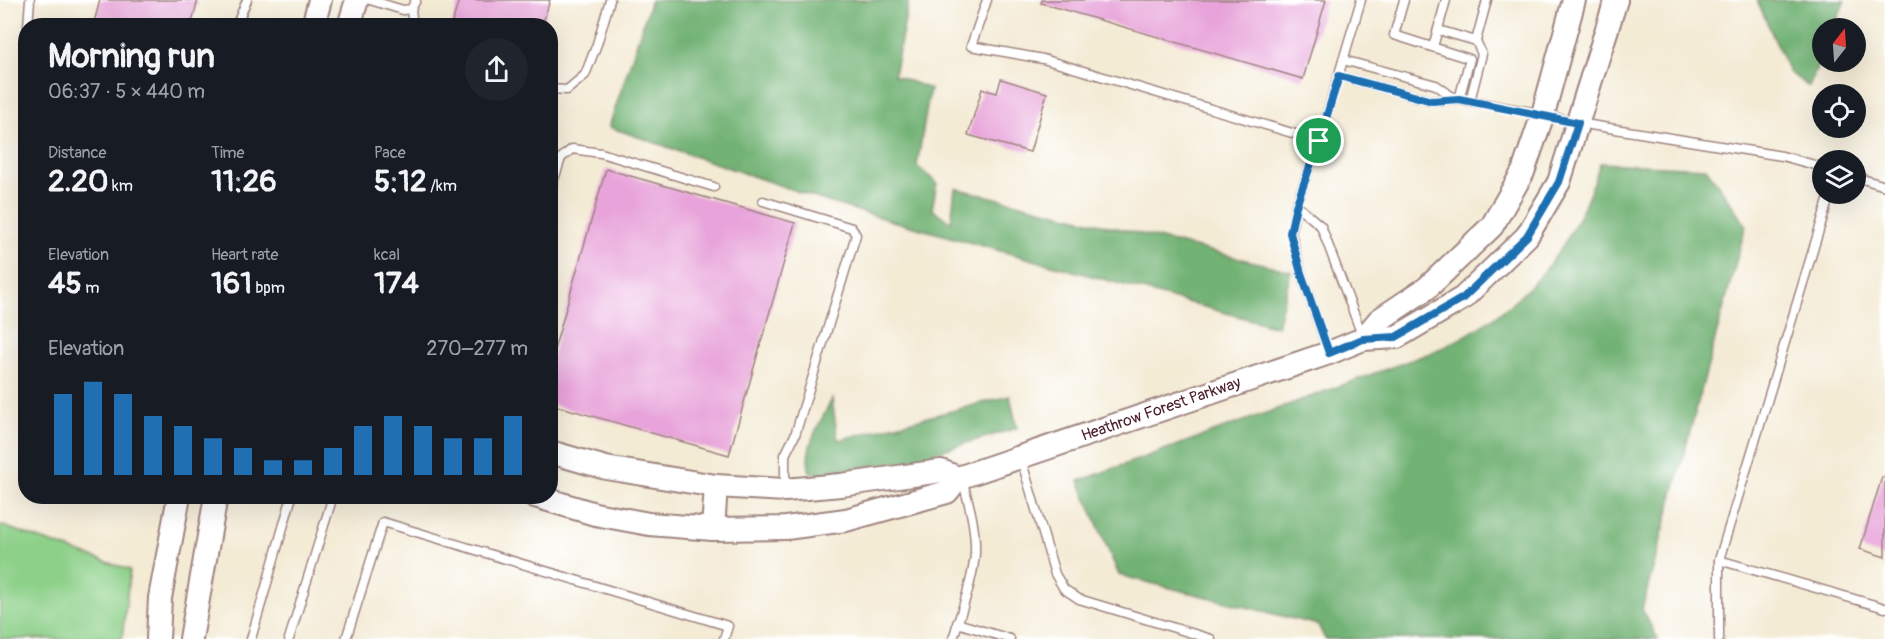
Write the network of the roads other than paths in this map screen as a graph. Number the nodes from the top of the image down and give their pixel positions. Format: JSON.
{"nodes":[{"id":1,"x":30,"y":0,"type":"edge"},
{"id":2,"x":247,"y":0,"type":"edge"},
{"id":3,"x":320,"y":0,"type":"edge"},
{"id":4,"x":357,"y":0,"type":"edge"},
{"id":5,"x":370,"y":0,"type":"edge"},
{"id":6,"x":416,"y":0,"type":"edge"},
{"id":7,"x":610,"y":0,"type":"edge"},
{"id":8,"x":987,"y":0,"type":"edge"},
{"id":9,"x":1361,"y":0,"type":"edge"},
{"id":10,"x":1404,"y":0,"type":"edge"},
{"id":11,"x":1446,"y":0,"type":"edge"},
{"id":12,"x":1486,"y":0,"type":"edge"},
{"id":13,"x":1574,"y":0,"type":"edge"},
{"id":14,"x":1616,"y":0,"type":"edge"},
{"id":15,"x":411,"y":9,"type":"junction"},
{"id":16,"x":29,"y":18,"type":"edge"},
{"id":17,"x":239,"y":18,"type":"edge"},
{"id":18,"x":315,"y":18,"type":"edge"},
{"id":19,"x":351,"y":18,"type":"edge"},
{"id":20,"x":413,"y":18,"type":"edge"},
{"id":21,"x":1438,"y":30,"type":"junction"},
{"id":22,"x":1476,"y":41,"type":"junction"},
{"id":23,"x":1433,"y":47,"type":"junction"},
{"id":24,"x":1343,"y":60,"type":"junction"},
{"id":25,"x":1339,"y":76,"type":"junction"},
{"id":26,"x":558,"y":89,"type":"edge"},
{"id":27,"x":1456,"y":98,"type":"junction"},
{"id":28,"x":1470,"y":101,"type":"junction"},
{"id":29,"x":1542,"y":114,"type":"junction"},
{"id":30,"x":1578,"y":123,"type":"junction"},
{"id":31,"x":1319,"y":141,"type":"junction"},
{"id":32,"x":1812,"y":164,"type":"edge"},
{"id":33,"x":558,"y":167,"type":"edge"},
{"id":34,"x":1866,"y":180,"type":"edge"},
{"id":35,"x":1885,"y":186,"type":"edge"},
{"id":36,"x":714,"y":187,"type":"dead end"},
{"id":37,"x":763,"y":201,"type":"dead end"},
{"id":38,"x":1827,"y":204,"type":"edge"},
{"id":39,"x":1296,"y":206,"type":"junction"},
{"id":40,"x":1363,"y":339,"type":"junction"},
{"id":41,"x":1329,"y":353,"type":"junction"},
{"id":42,"x":558,"y":454,"type":"edge"},
{"id":43,"x":1020,"y":456,"type":"junction"},
{"id":44,"x":959,"y":478,"type":"junction"},
{"id":45,"x":716,"y":486,"type":"junction"},
{"id":46,"x":784,"y":490,"type":"junction"},
{"id":47,"x":558,"y":503,"type":"edge"},
{"id":48,"x":178,"y":504,"type":"edge"},
{"id":49,"x":215,"y":504,"type":"edge"},
{"id":50,"x":290,"y":504,"type":"edge"},
{"id":51,"x":331,"y":504,"type":"edge"},
{"id":52,"x":713,"y":529,"type":"junction"},
{"id":53,"x":1719,"y":560,"type":"junction"},
{"id":54,"x":1885,"y":608,"type":"edge"},
{"id":55,"x":957,"y":623,"type":"junction"},
{"id":56,"x":158,"y":639,"type":"edge"},
{"id":57,"x":191,"y":639,"type":"edge"},
{"id":58,"x":251,"y":639,"type":"edge"},
{"id":59,"x":289,"y":639,"type":"edge"},
{"id":60,"x":345,"y":639,"type":"edge"},
{"id":61,"x":724,"y":639,"type":"edge"},
{"id":62,"x":952,"y":639,"type":"edge"},
{"id":63,"x":1010,"y":639,"type":"edge"},
{"id":64,"x":1210,"y":639,"type":"edge"},
{"id":65,"x":1719,"y":639,"type":"edge"}],
"edges":[{"from":1,"to":16,"type":"lane"},
{"from":2,"to":17,"type":"lane"},
{"from":3,"to":18,"type":"street"},
{"from":4,"to":19,"type":"street"},
{"from":5,"to":15,"type":"lane"},
{"from":6,"to":15,"type":"lane"},
{"from":7,"to":26,"type":"lane"},
{"from":8,"to":31,"type":"lane"},
{"from":9,"to":24,"type":"lane"},
{"from":10,"to":23,"type":"lane"},
{"from":11,"to":21,"type":"lane"},
{"from":12,"to":22,"type":"lane"},
{"from":13,"to":29,"type":"street","name":"Heathrow Forest Parkway"},
{"from":14,"to":30,"type":"street","name":"Heathrow Forest Parkway"},
{"from":15,"to":20,"type":"lane"},
{"from":21,"to":22,"type":"lane"},
{"from":21,"to":23,"type":"lane"},
{"from":22,"to":28,"type":"lane"},
{"from":23,"to":27,"type":"lane"},
{"from":24,"to":25,"type":"lane"},
{"from":24,"to":27,"type":"lane"},
{"from":25,"to":27,"type":"lane"},
{"from":25,"to":31,"type":"lane"},
{"from":27,"to":28,"type":"lane"},
{"from":28,"to":29,"type":"lane"},
{"from":29,"to":30,"type":"lane"},
{"from":29,"to":40,"type":"street","name":"Heathrow Forest Parkway"},
{"from":30,"to":32,"type":"lane"},
{"from":30,"to":40,"type":"street","name":"Heathrow Forest Parkway"},
{"from":31,"to":39,"type":"lane"},
{"from":33,"to":36,"type":"lane"},
{"from":34,"to":35,"type":"lane"},
{"from":37,"to":46,"type":"lane"},
{"from":38,"to":53,"type":"lane"},
{"from":39,"to":40,"type":"lane"},
{"from":39,"to":41,"type":"lane"},
{"from":40,"to":41,"type":"street","name":"Heathrow Forest Parkway"},
{"from":41,"to":43,"type":"street","name":"Heathrow Forest Parkway"},
{"from":42,"to":45,"type":"street"},
{"from":43,"to":44,"type":"street","name":"Heathrow Forest Parkway"},
{"from":43,"to":64,"type":"lane"},
{"from":44,"to":46,"type":"street"},
{"from":44,"to":52,"type":"street","name":"Heathrow Forest Parkway"},
{"from":44,"to":55,"type":"lane"},
{"from":45,"to":46,"type":"street"},
{"from":45,"to":52,"type":"street"},
{"from":47,"to":52,"type":"street","name":"Heathrow Forest Parkway"},
{"from":48,"to":56,"type":"street"},
{"from":49,"to":57,"type":"street"},
{"from":50,"to":58,"type":"lane"},
{"from":51,"to":59,"type":"lane"},
{"from":53,"to":54,"type":"lane"},
{"from":53,"to":65,"type":"lane"},
{"from":55,"to":62,"type":"lane"},
{"from":55,"to":63,"type":"lane"},
{"from":60,"to":61,"type":"lane"}]}
